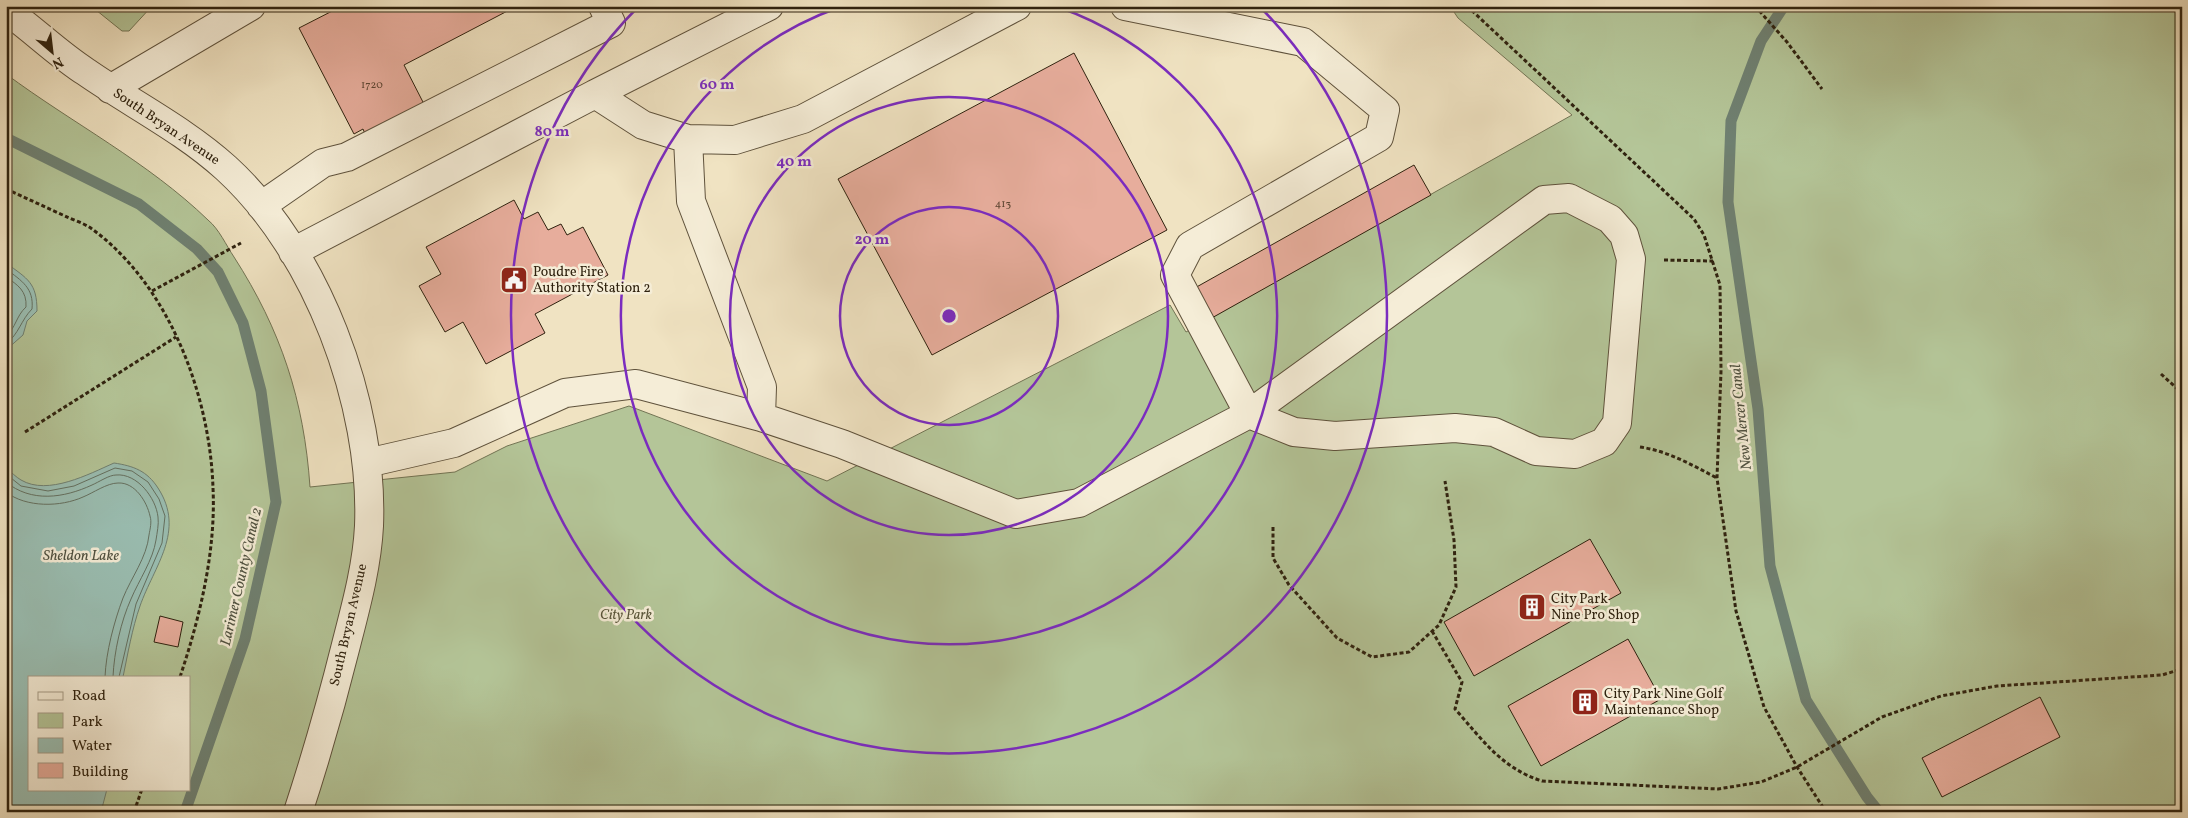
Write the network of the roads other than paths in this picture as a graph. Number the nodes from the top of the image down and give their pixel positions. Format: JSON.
{"nodes":[{"id":1,"x":251,"y":6,"type":"edge"},
{"id":2,"x":603,"y":6,"type":"edge"},
{"id":3,"x":768,"y":6,"type":"edge"},
{"id":4,"x":1017,"y":6,"type":"edge"},
{"id":5,"x":1125,"y":6,"type":"edge"},
{"id":6,"x":6,"y":10,"type":"edge"},
{"id":7,"x":28,"y":18,"type":"edge"},
{"id":8,"x":110,"y":89,"type":"junction"},
{"id":9,"x":594,"y":94,"type":"junction"},
{"id":10,"x":688,"y":139,"type":"junction"},
{"id":11,"x":262,"y":206,"type":"junction"},
{"id":12,"x":293,"y":252,"type":"junction"},
{"id":13,"x":1250,"y":414,"type":"junction"},
{"id":14,"x":761,"y":417,"type":"junction"},
{"id":15,"x":367,"y":463,"type":"junction"},
{"id":16,"x":298,"y":812,"type":"edge"}],
"edges":[{"from":1,"to":8,"type":"street"},
{"from":2,"to":11,"type":"street"},
{"from":3,"to":9,"type":"street"},
{"from":4,"to":10,"type":"street"},
{"from":5,"to":13,"type":"street"},
{"from":6,"to":7,"type":"street","name":"South Bryan Avenue"},
{"from":7,"to":8,"type":"street","name":"South Bryan Avenue"},
{"from":8,"to":11,"type":"street","name":"South Bryan Avenue"},
{"from":9,"to":10,"type":"street"},
{"from":9,"to":12,"type":"street"},
{"from":10,"to":14,"type":"street"},
{"from":11,"to":12,"type":"street","name":"South Bryan Avenue"},
{"from":12,"to":15,"type":"street","name":"South Bryan Avenue"},
{"from":13,"to":13,"type":"street"},
{"from":13,"to":14,"type":"street"},
{"from":14,"to":15,"type":"street"},
{"from":15,"to":16,"type":"street","name":"South Bryan Avenue"}]}
